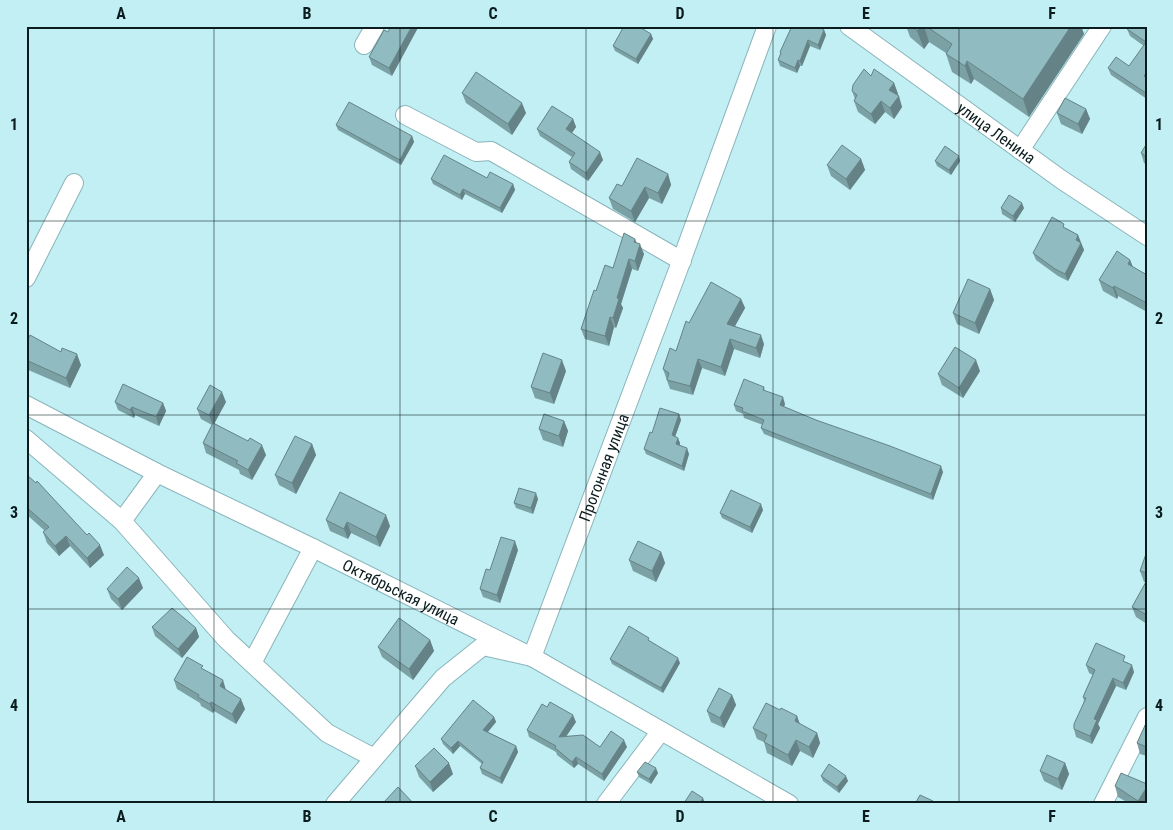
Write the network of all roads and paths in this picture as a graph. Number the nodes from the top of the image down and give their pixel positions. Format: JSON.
{"nodes":[{"id":1,"x":376,"y":26,"type":"edge"},
{"id":2,"x":767,"y":26,"type":"edge"},
{"id":3,"x":849,"y":26,"type":"edge"},
{"id":4,"x":1102,"y":26,"type":"edge"},
{"id":5,"x":364,"y":45,"type":"dead end"},
{"id":6,"x":405,"y":115,"type":"dead end"},
{"id":7,"x":1020,"y":150,"type":"junction"},
{"id":8,"x":74,"y":183,"type":"dead end"},
{"id":9,"x":1147,"y":236,"type":"edge"},
{"id":10,"x":682,"y":261,"type":"junction"},
{"id":11,"x":26,"y":278,"type":"edge"},
{"id":12,"x":26,"y":405,"type":"edge"},
{"id":13,"x":26,"y":439,"type":"edge"},
{"id":14,"x":157,"y":473,"type":"junction"},
{"id":15,"x":122,"y":520,"type":"junction"},
{"id":16,"x":313,"y":548,"type":"junction"},
{"id":17,"x":532,"y":657,"type":"junction"},
{"id":18,"x":252,"y":662,"type":"junction"},
{"id":19,"x":1147,"y":717,"type":"edge"},
{"id":20,"x":661,"y":731,"type":"junction"},
{"id":21,"x":374,"y":758,"type":"junction"},
{"id":22,"x":763,"y":798,"type":"edge"},
{"id":23,"x":335,"y":804,"type":"edge"},
{"id":24,"x":606,"y":804,"type":"edge"},
{"id":25,"x":789,"y":804,"type":"edge"},
{"id":26,"x":1103,"y":804,"type":"edge"}],
"edges":[{"from":1,"to":5,"type":"street"},
{"from":2,"to":10,"type":"street","name":"Прогонная улица"},
{"from":3,"to":7,"type":"street","name":"улица Ленина"},
{"from":4,"to":7,"type":"street"},
{"from":6,"to":10,"type":"street"},
{"from":7,"to":9,"type":"street","name":"улица Ленина"},
{"from":8,"to":11,"type":"street"},
{"from":10,"to":17,"type":"street","name":"Прогонная улица"},
{"from":12,"to":14,"type":"street","name":"Октябрьская улица"},
{"from":13,"to":15,"type":"street"},
{"from":14,"to":15,"type":"street"},
{"from":14,"to":16,"type":"street","name":"Октябрьская улица"},
{"from":15,"to":18,"type":"street"},
{"from":16,"to":17,"type":"street","name":"Октябрьская улица"},
{"from":16,"to":18,"type":"street"},
{"from":17,"to":20,"type":"street","name":"Октябрьская улица"},
{"from":17,"to":21,"type":"street"},
{"from":18,"to":21,"type":"street"},
{"from":19,"to":26,"type":"street"},
{"from":20,"to":22,"type":"street","name":"Октябрьская улица"},
{"from":20,"to":24,"type":"street"},
{"from":21,"to":23,"type":"street"},
{"from":22,"to":25,"type":"street","name":"Октябрьская улица"}]}
